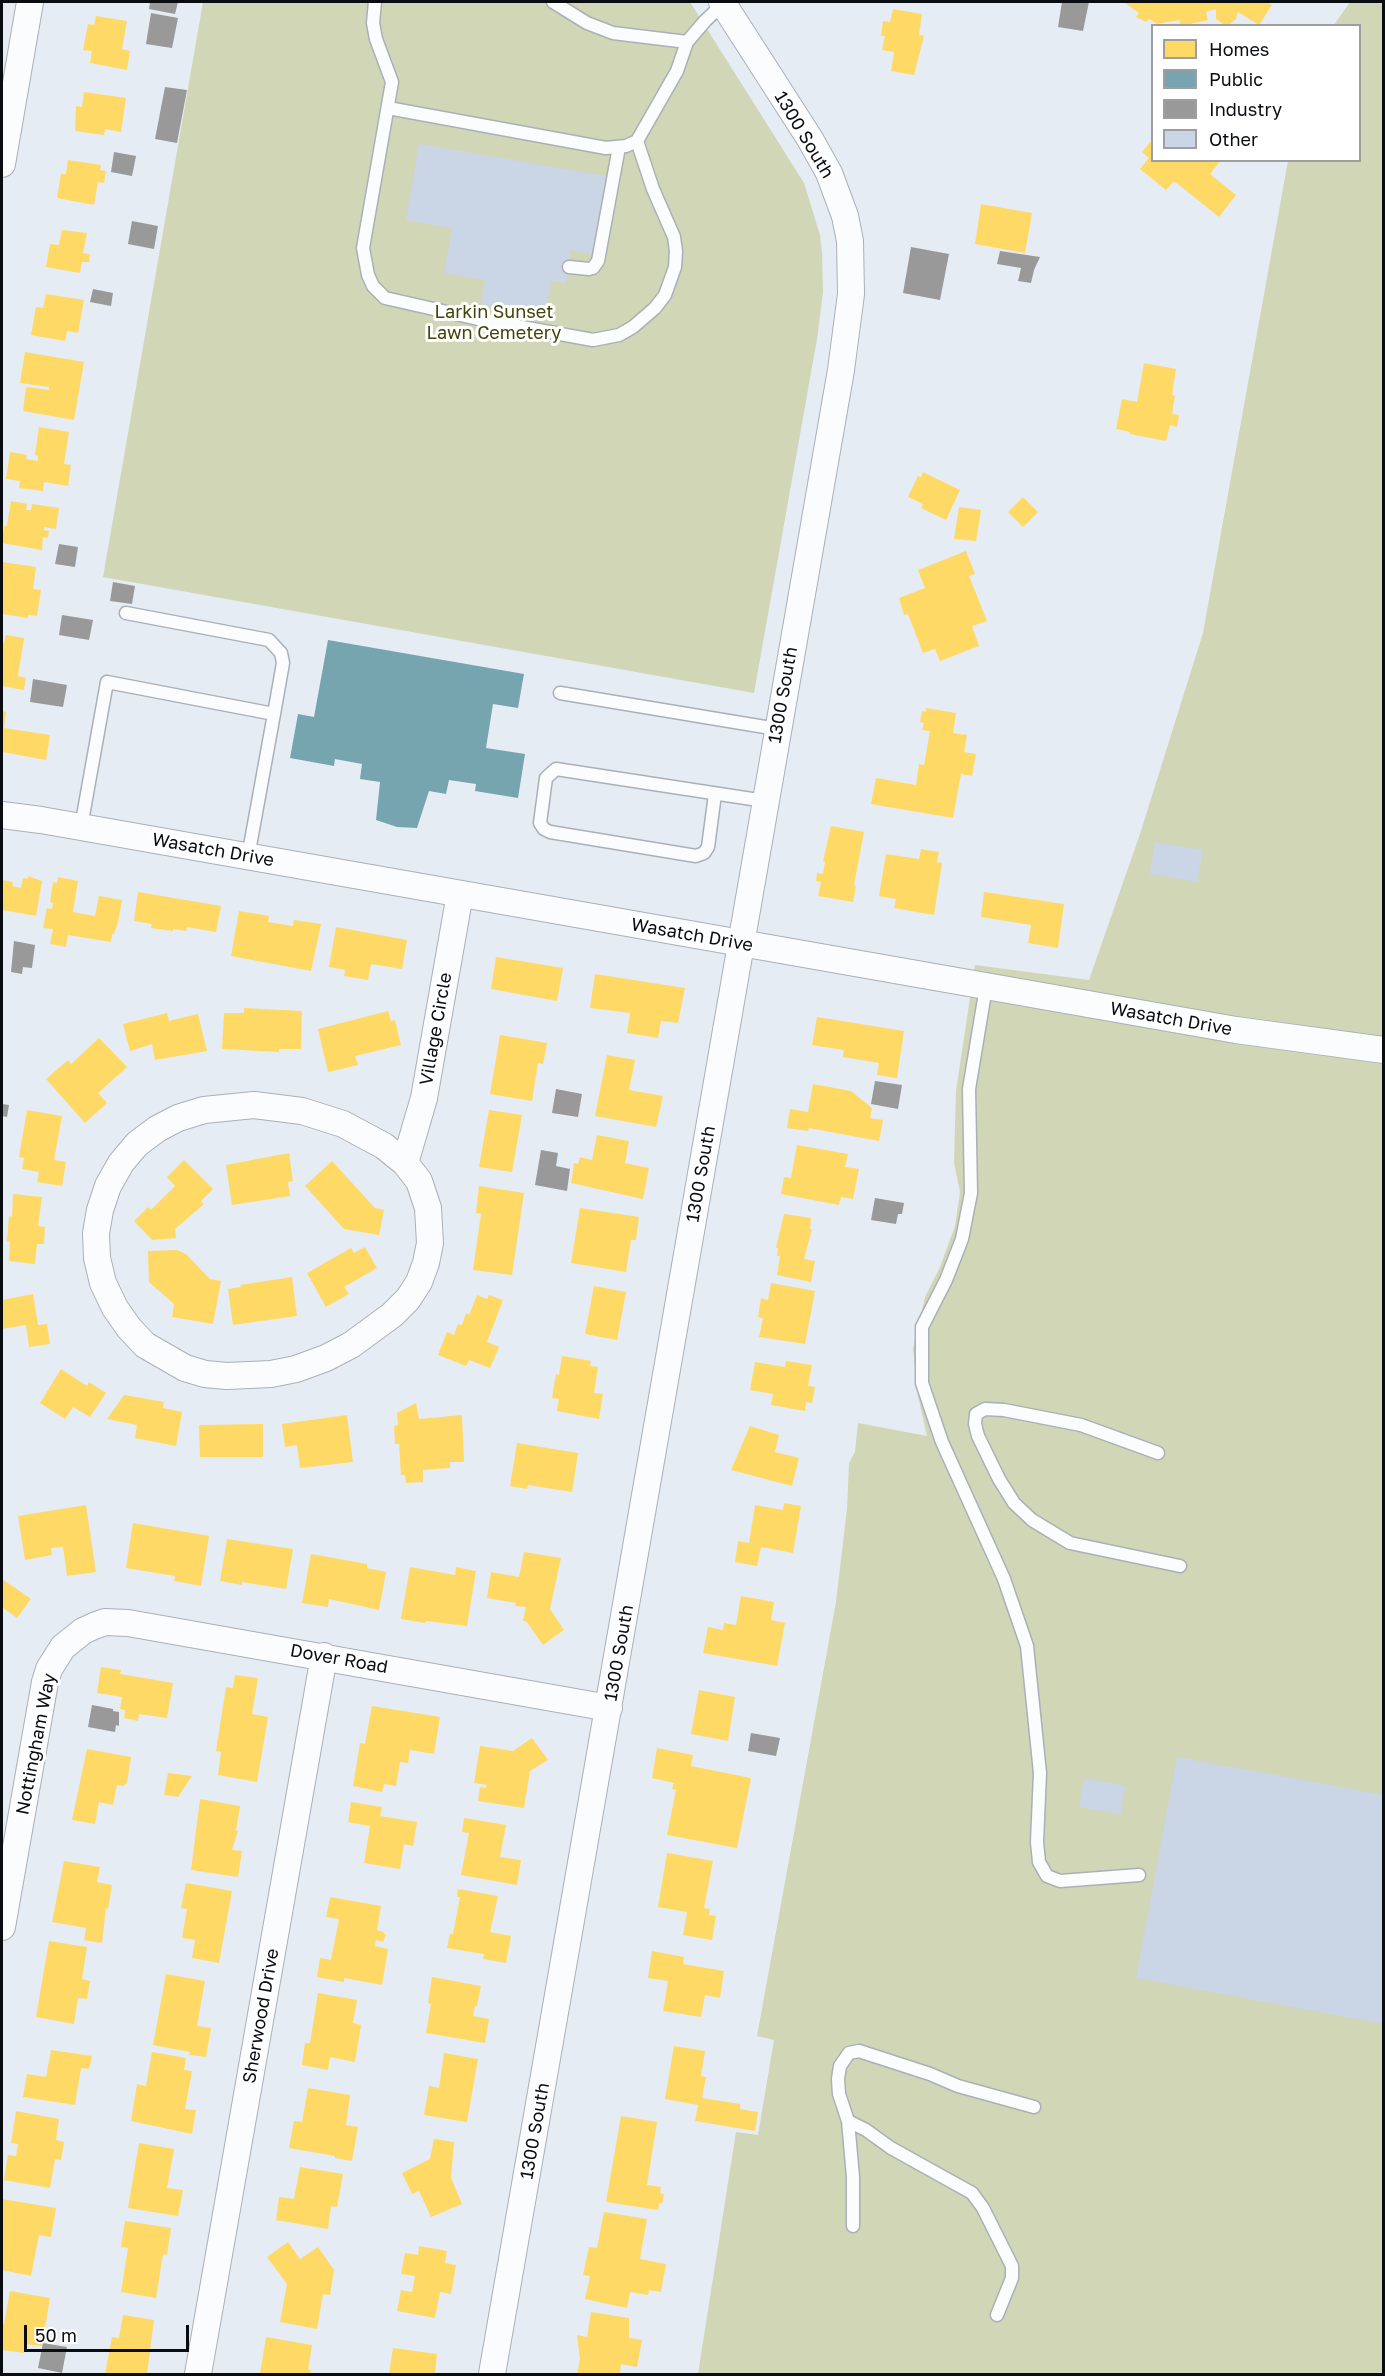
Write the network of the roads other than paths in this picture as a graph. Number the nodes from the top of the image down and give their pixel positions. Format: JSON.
{"nodes":[{"id":1,"x":30,"y":2,"type":"edge"},
{"id":2,"x":375,"y":2,"type":"edge"},
{"id":3,"x":553,"y":2,"type":"edge"},
{"id":4,"x":723,"y":3,"type":"edge"},
{"id":5,"x":687,"y":42,"type":"junction"},
{"id":6,"x":388,"y":108,"type":"junction"},
{"id":7,"x":637,"y":141,"type":"junction"},
{"id":8,"x":619,"y":147,"type":"junction"},
{"id":9,"x":2,"y":164,"type":"edge"},
{"id":10,"x":569,"y":267,"type":"dead end"},
{"id":11,"x":126,"y":614,"type":"dead end"},
{"id":12,"x":560,"y":693,"type":"dead end"},
{"id":13,"x":274,"y":714,"type":"junction"},
{"id":14,"x":777,"y":729,"type":"junction"},
{"id":15,"x":715,"y":794,"type":"junction"},
{"id":16,"x":765,"y":801,"type":"junction"},
{"id":17,"x":2,"y":815,"type":"edge"},
{"id":18,"x":81,"y":827,"type":"junction"},
{"id":19,"x":248,"y":856,"type":"junction"},
{"id":20,"x":460,"y":894,"type":"junction"},
{"id":21,"x":741,"y":944,"type":"junction"},
{"id":22,"x":986,"y":987,"type":"junction"},
{"id":23,"x":1383,"y":1050,"type":"edge"},
{"id":24,"x":405,"y":1163,"type":"junction"},
{"id":25,"x":1158,"y":1453,"type":"dead end"},
{"id":26,"x":1180,"y":1566,"type":"dead end"},
{"id":27,"x":72,"y":1639,"type":"joint"},
{"id":28,"x":324,"y":1656,"type":"junction"},
{"id":29,"x":609,"y":1708,"type":"junction"},
{"id":30,"x":6,"y":1872,"type":"edge"},
{"id":31,"x":1139,"y":1875,"type":"dead end"},
{"id":32,"x":2,"y":1927,"type":"edge"},
{"id":33,"x":1034,"y":2107,"type":"dead end"},
{"id":34,"x":848,"y":2121,"type":"junction"},
{"id":35,"x":853,"y":2226,"type":"dead end"},
{"id":36,"x":997,"y":2315,"type":"dead end"},
{"id":37,"x":198,"y":2374,"type":"edge"},
{"id":38,"x":492,"y":2374,"type":"edge"}],
"edges":[{"from":1,"to":9,"type":"street"},
{"from":2,"to":6,"type":"lane"},
{"from":3,"to":5,"type":"lane"},
{"from":4,"to":5,"type":"lane"},
{"from":4,"to":14,"type":"street","name":"1300 South"},
{"from":5,"to":7,"type":"lane"},
{"from":6,"to":7,"type":"lane"},
{"from":6,"to":8,"type":"lane"},
{"from":7,"to":8,"type":"lane"},
{"from":8,"to":10,"type":"lane"},
{"from":11,"to":13,"type":"lane"},
{"from":12,"to":14,"type":"lane"},
{"from":13,"to":18,"type":"lane"},
{"from":13,"to":19,"type":"lane"},
{"from":14,"to":16,"type":"street","name":"1300 South"},
{"from":15,"to":15,"type":"lane"},
{"from":15,"to":16,"type":"lane"},
{"from":16,"to":21,"type":"street","name":"1300 South"},
{"from":17,"to":18,"type":"street","name":"Wasatch Drive"},
{"from":18,"to":19,"type":"street","name":"Wasatch Drive"},
{"from":19,"to":20,"type":"street","name":"Wasatch Drive"},
{"from":20,"to":21,"type":"street","name":"Wasatch Drive"},
{"from":20,"to":24,"type":"street","name":"Village Circle"},
{"from":21,"to":22,"type":"street","name":"Wasatch Drive"},
{"from":21,"to":29,"type":"street","name":"1300 South"},
{"from":22,"to":23,"type":"street","name":"Wasatch Drive"},
{"from":22,"to":31,"type":"lane"},
{"from":24,"to":24,"type":"street"},
{"from":25,"to":26,"type":"lane"},
{"from":27,"to":28,"type":"street","name":"Dover Road"},
{"from":27,"to":30,"type":"street","name":"Nottingham Way"},
{"from":28,"to":29,"type":"street","name":"Dover Road"},
{"from":28,"to":37,"type":"street","name":"Sherwood Drive"},
{"from":29,"to":38,"type":"street","name":"1300 South"},
{"from":30,"to":32,"type":"street","name":"Nottingham Way"},
{"from":33,"to":34,"type":"lane"},
{"from":34,"to":35,"type":"lane"},
{"from":34,"to":36,"type":"lane"}]}
